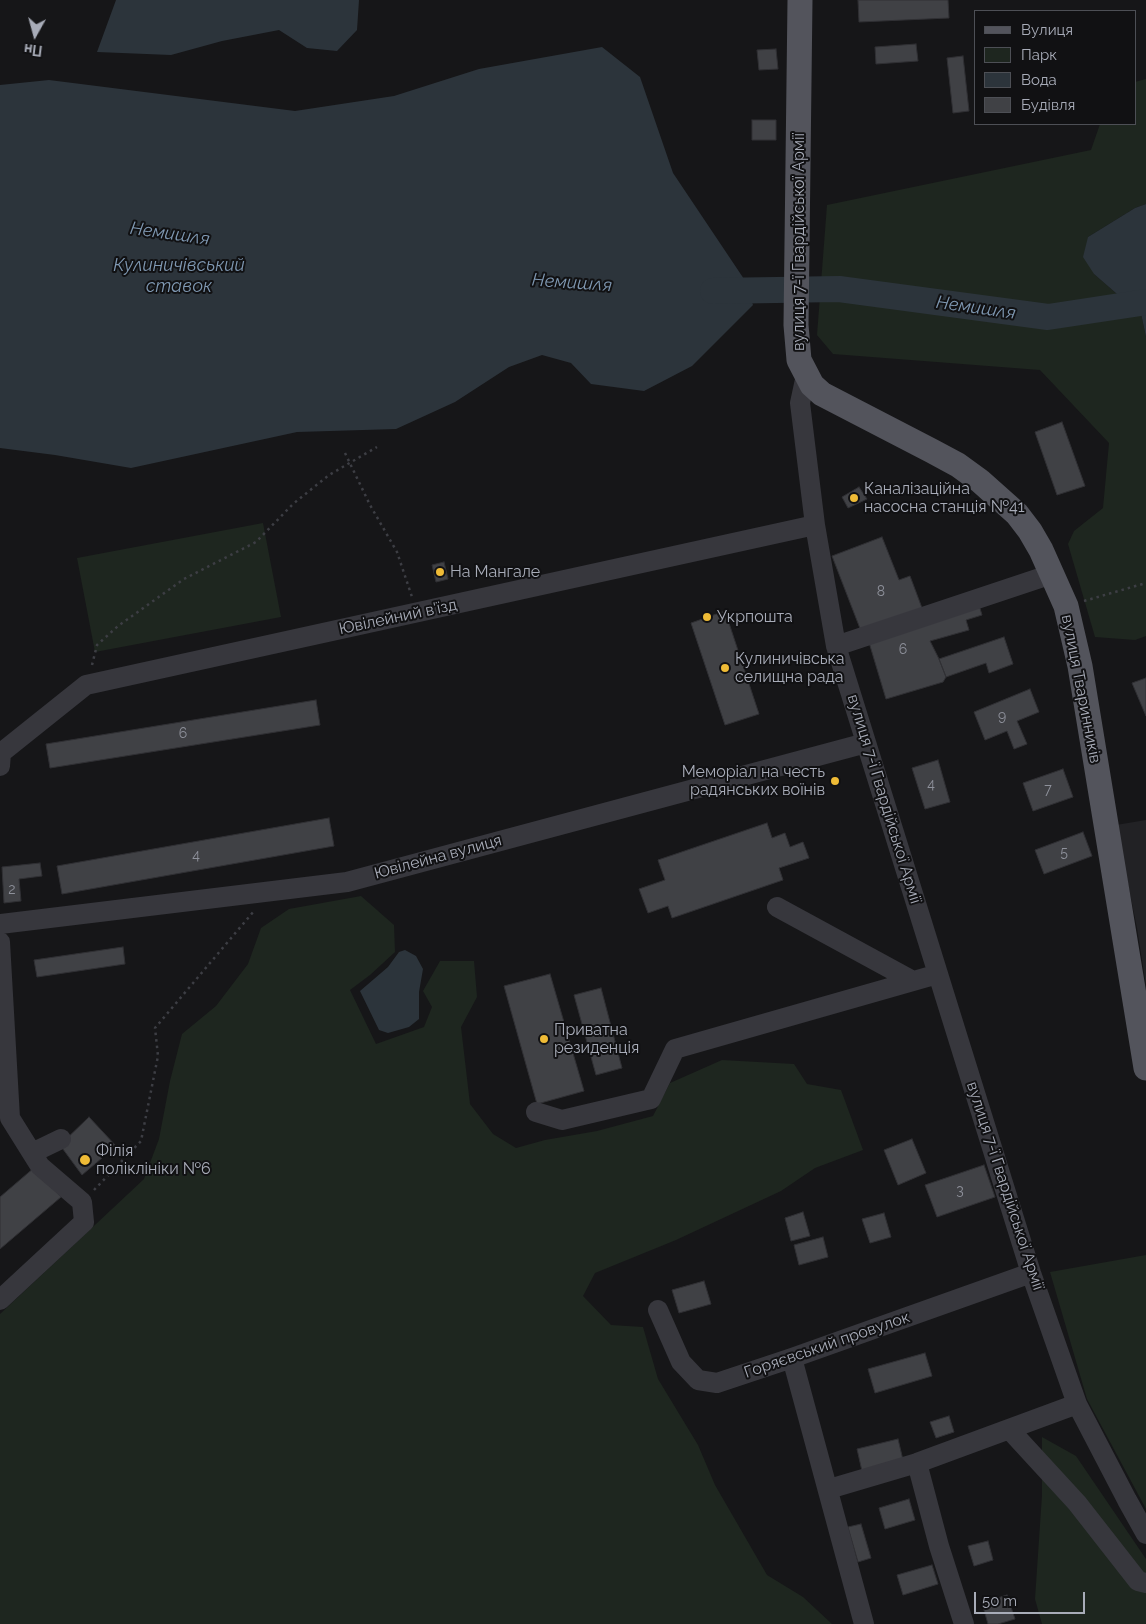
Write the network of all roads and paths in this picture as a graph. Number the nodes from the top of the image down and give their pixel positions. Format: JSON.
{"nodes":[{"id":1,"x":800,"y":0,"type":"edge"},
{"id":2,"x":806,"y":375,"type":"junction"},
{"id":3,"x":378,"y":447,"type":"dead end"},
{"id":4,"x":345,"y":453,"type":"dead end"},
{"id":5,"x":350,"y":464,"type":"junction"},
{"id":6,"x":815,"y":525,"type":"junction"},
{"id":7,"x":1052,"y":574,"type":"junction"},
{"id":8,"x":1146,"y":583,"type":"edge"},
{"id":9,"x":1066,"y":606,"type":"junction"},
{"id":10,"x":417,"y":613,"type":"junction"},
{"id":11,"x":836,"y":646,"type":"junction"},
{"id":12,"x":86,"y":686,"type":"junction"},
{"id":13,"x":866,"y":743,"type":"junction"},
{"id":14,"x":1,"y":759,"type":"edge"},
{"id":15,"x":271,"y":891,"type":"junction"},
{"id":16,"x":777,"y":907,"type":"dead end"},
{"id":17,"x":0,"y":924,"type":"edge"},
{"id":18,"x":0,"y":942,"type":"edge"},
{"id":19,"x":938,"y":974,"type":"junction"},
{"id":20,"x":913,"y":981,"type":"junction"},
{"id":21,"x":2,"y":995,"type":"edge"},
{"id":22,"x":1146,"y":1068,"type":"edge"},
{"id":23,"x":536,"y":1112,"type":"dead end"},
{"id":24,"x":61,"y":1139,"type":"dead end"},
{"id":25,"x":32,"y":1153,"type":"junction"},
{"id":26,"x":82,"y":1202,"type":"junction"},
{"id":27,"x":1031,"y":1273,"type":"junction"},
{"id":28,"x":0,"y":1300,"type":"edge"},
{"id":29,"x":658,"y":1310,"type":"dead end"},
{"id":30,"x":792,"y":1358,"type":"junction"},
{"id":31,"x":1078,"y":1404,"type":"junction"},
{"id":32,"x":1009,"y":1429,"type":"junction"},
{"id":33,"x":916,"y":1463,"type":"junction"},
{"id":34,"x":829,"y":1489,"type":"junction"},
{"id":35,"x":1146,"y":1534,"type":"edge"},
{"id":36,"x":1146,"y":1583,"type":"edge"},
{"id":37,"x":864,"y":1624,"type":"edge"},
{"id":38,"x":964,"y":1624,"type":"edge"}],
"edges":[{"from":1,"to":2,"type":"main road","name":"вулиця 7-ї Гвардійської Армії"},
{"from":2,"to":6,"type":"street","name":"вулиця 7-ї Гвардійської Армії"},
{"from":2,"to":7,"type":"main road","name":"вулиця Тваринників"},
{"from":3,"to":5,"type":"path"},
{"from":4,"to":5,"type":"path"},
{"from":5,"to":10,"type":"path"},
{"from":5,"to":12,"type":"path"},
{"from":6,"to":10,"type":"street","name":"Ювілейний в'їзд"},
{"from":6,"to":11,"type":"street","name":"вулиця 7-ї Гвардійської Армії"},
{"from":7,"to":9,"type":"main road","name":"вулиця Тваринників"},
{"from":7,"to":11,"type":"street"},
{"from":8,"to":9,"type":"path"},
{"from":9,"to":22,"type":"main road","name":"вулиця Тваринників"},
{"from":10,"to":12,"type":"street","name":"Ювілейний в'їзд"},
{"from":11,"to":13,"type":"street","name":"вулиця 7-ї Гвардійської Армії"},
{"from":12,"to":14,"type":"street","name":"Ювілейний в'їзд"},
{"from":13,"to":15,"type":"street","name":"Ювілейна вулиця"},
{"from":13,"to":19,"type":"street","name":"вулиця 7-ї Гвардійської Армії"},
{"from":15,"to":17,"type":"street","name":"Ювілейна вулиця"},
{"from":15,"to":26,"type":"path"},
{"from":16,"to":20,"type":"street"},
{"from":18,"to":21,"type":"street"},
{"from":19,"to":20,"type":"street"},
{"from":19,"to":27,"type":"street","name":"вулиця 7-ї Гвардійської Армії"},
{"from":20,"to":23,"type":"street"},
{"from":21,"to":25,"type":"street"},
{"from":24,"to":25,"type":"street"},
{"from":25,"to":26,"type":"street"},
{"from":26,"to":28,"type":"street"},
{"from":27,"to":30,"type":"street","name":"Горяєвський провулок"},
{"from":27,"to":31,"type":"street","name":"вулиця 7-ї Гвардійської Армії"},
{"from":29,"to":30,"type":"street","name":"Горяєвський провулок"},
{"from":30,"to":34,"type":"street"},
{"from":31,"to":32,"type":"street"},
{"from":31,"to":35,"type":"street","name":"вулиця 7-ї Гвардійської Армії"},
{"from":32,"to":33,"type":"street"},
{"from":32,"to":36,"type":"street"},
{"from":33,"to":34,"type":"street"},
{"from":33,"to":38,"type":"street"},
{"from":34,"to":37,"type":"street"}]}
